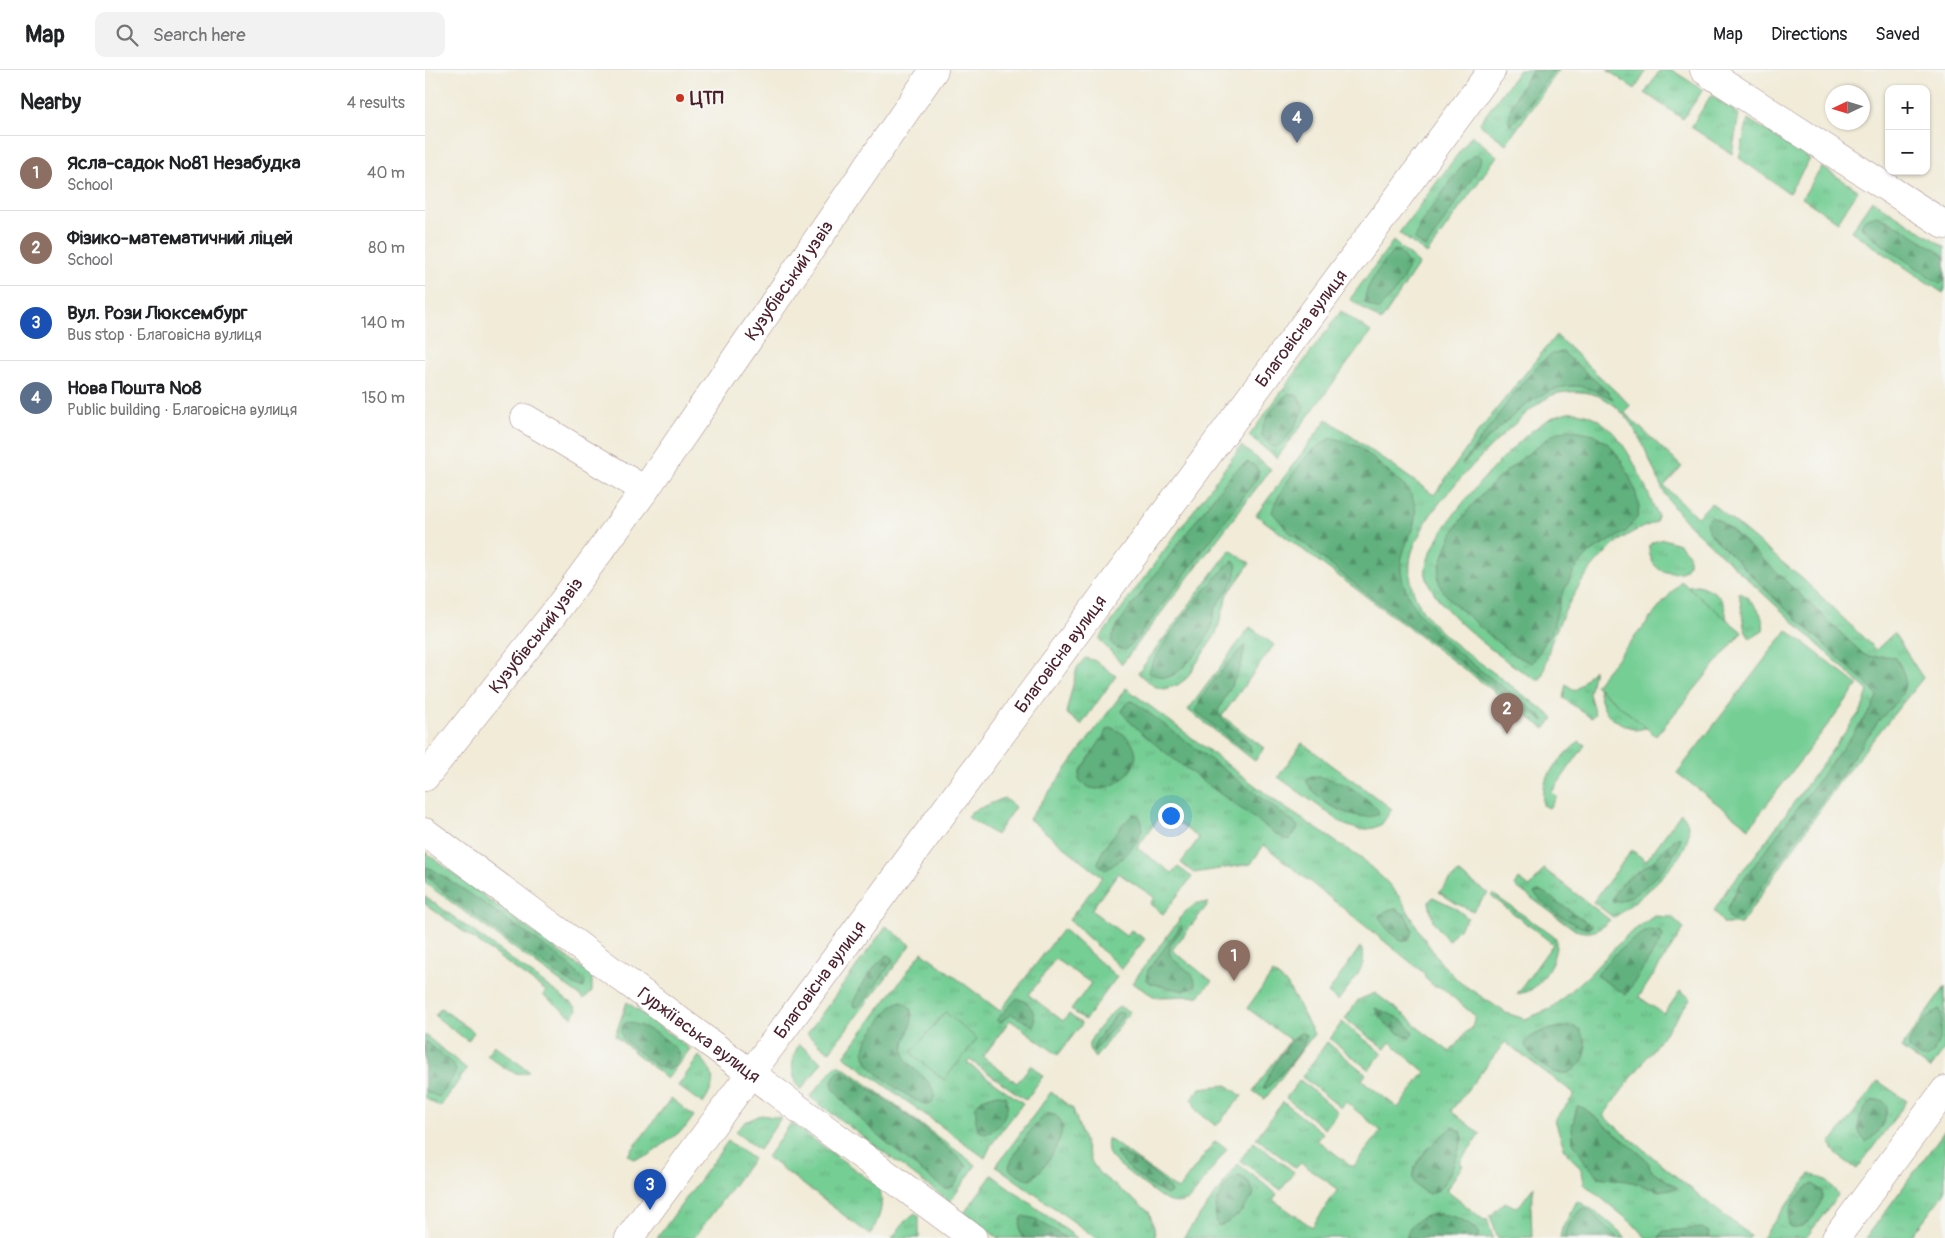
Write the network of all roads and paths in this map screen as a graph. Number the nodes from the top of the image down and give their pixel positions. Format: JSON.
{"nodes":[{"id":1,"x":934,"y":70,"type":"edge"},
{"id":2,"x":1492,"y":70,"type":"edge"},
{"id":3,"x":1704,"y":70,"type":"edge"},
{"id":4,"x":1945,"y":226,"type":"edge"},
{"id":5,"x":525,"y":418,"type":"dead end"},
{"id":6,"x":645,"y":490,"type":"junction"},
{"id":7,"x":425,"y":777,"type":"edge"},
{"id":8,"x":425,"y":832,"type":"edge"},
{"id":9,"x":751,"y":1074,"type":"junction"},
{"id":10,"x":1945,"y":1090,"type":"edge"},
{"id":11,"x":629,"y":1238,"type":"edge"},
{"id":12,"x":973,"y":1238,"type":"edge"},
{"id":13,"x":1837,"y":1238,"type":"edge"}],
"edges":[{"from":1,"to":6,"type":"street","name":"Кузубівський узвіз"},
{"from":2,"to":9,"type":"street","name":"Благовісна вулиця"},
{"from":3,"to":4,"type":"street"},
{"from":5,"to":6,"type":"street"},
{"from":6,"to":7,"type":"street","name":"Кузубівський узвіз"},
{"from":8,"to":9,"type":"street","name":"Гуржіївська вулиця"},
{"from":9,"to":11,"type":"street","name":"Благовісна вулиця"},
{"from":9,"to":12,"type":"street","name":"Гуржіївська вулиця"},
{"from":10,"to":13,"type":"street"}]}
